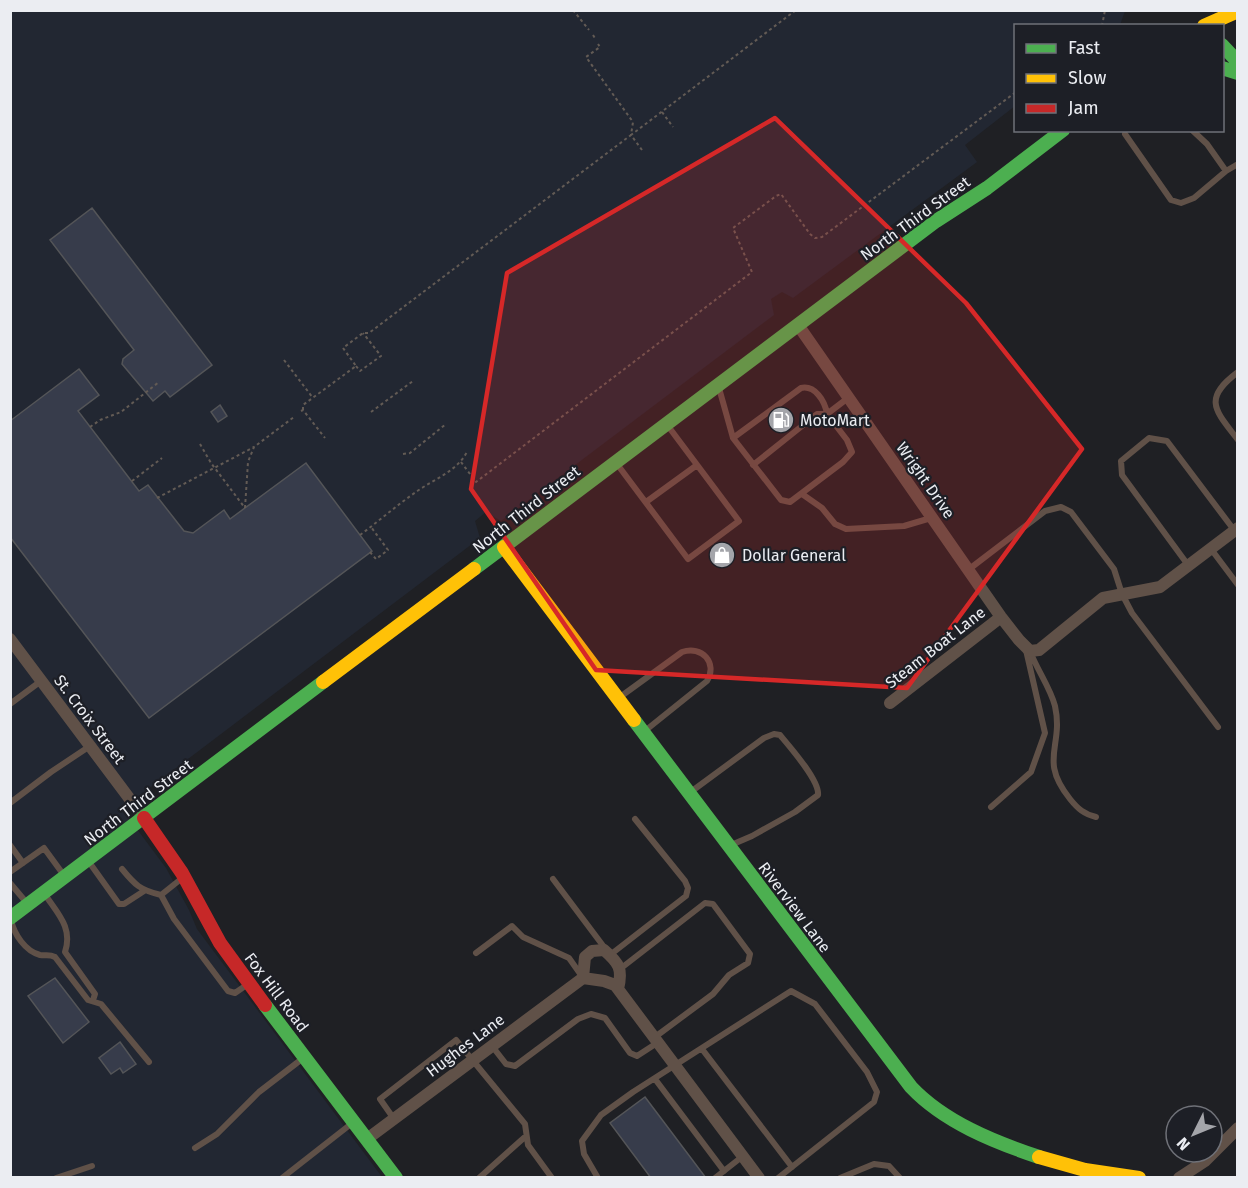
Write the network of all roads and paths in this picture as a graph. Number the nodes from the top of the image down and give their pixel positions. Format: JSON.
{"nodes":[{"id":1,"x":573,"y":10,"type":"edge"},
{"id":2,"x":796,"y":10,"type":"edge"},
{"id":3,"x":1215,"y":10,"type":"edge"},
{"id":4,"x":1238,"y":11,"type":"edge"},
{"id":5,"x":1205,"y":24,"type":"edge"},
{"id":6,"x":1206,"y":24,"type":"edge"},
{"id":7,"x":589,"y":30,"type":"dead end"},
{"id":8,"x":593,"y":35,"type":"dead end"},
{"id":9,"x":1224,"y":47,"type":"edge"},
{"id":10,"x":1238,"y":62,"type":"edge"},
{"id":11,"x":1014,"y":93,"type":"edge"},
{"id":12,"x":662,"y":112,"type":"junction"},
{"id":13,"x":673,"y":126,"type":"dead end"},
{"id":14,"x":1060,"y":132,"type":"edge"},
{"id":15,"x":1126,"y":132,"type":"edge"},
{"id":16,"x":1194,"y":132,"type":"edge"},
{"id":17,"x":631,"y":135,"type":"junction"},
{"id":18,"x":642,"y":150,"type":"dead end"},
{"id":19,"x":1238,"y":164,"type":"edge"},
{"id":20,"x":1226,"y":171,"type":"junction"},
{"id":21,"x":798,"y":325,"type":"junction"},
{"id":22,"x":363,"y":333,"type":"junction"},
{"id":23,"x":284,"y":360,"type":"dead end"},
{"id":24,"x":356,"y":366,"type":"junction"},
{"id":25,"x":1238,"y":372,"type":"edge"},
{"id":26,"x":413,"y":381,"type":"dead end"},
{"id":27,"x":159,"y":382,"type":"dead end"},
{"id":28,"x":718,"y":384,"type":"junction"},
{"id":29,"x":313,"y":398,"type":"junction"},
{"id":30,"x":849,"y":398,"type":"junction"},
{"id":31,"x":371,"y":412,"type":"dead end"},
{"id":32,"x":826,"y":414,"type":"junction"},
{"id":33,"x":294,"y":417,"type":"dead end"},
{"id":34,"x":666,"y":423,"type":"junction"},
{"id":35,"x":446,"y":424,"type":"dead end"},
{"id":36,"x":90,"y":427,"type":"dead end"},
{"id":37,"x":325,"y":438,"type":"dead end"},
{"id":38,"x":733,"y":438,"type":"junction"},
{"id":39,"x":1238,"y":440,"type":"edge"},
{"id":40,"x":200,"y":444,"type":"dead end"},
{"id":41,"x":254,"y":447,"type":"junction"},
{"id":42,"x":467,"y":452,"type":"dead end"},
{"id":43,"x":403,"y":454,"type":"dead end"},
{"id":44,"x":162,"y":458,"type":"dead end"},
{"id":45,"x":615,"y":461,"type":"junction"},
{"id":46,"x":461,"y":462,"type":"junction"},
{"id":47,"x":697,"y":465,"type":"junction"},
{"id":48,"x":753,"y":465,"type":"junction"},
{"id":49,"x":215,"y":468,"type":"junction"},
{"id":50,"x":132,"y":481,"type":"dead end"},
{"id":51,"x":802,"y":494,"type":"junction"},
{"id":52,"x":157,"y":498,"type":"dead end"},
{"id":53,"x":646,"y":502,"type":"junction"},
{"id":54,"x":932,"y":518,"type":"junction"},
{"id":55,"x":371,"y":527,"type":"junction"},
{"id":56,"x":1236,"y":529,"type":"edge"},
{"id":57,"x":360,"y":535,"type":"dead end"},
{"id":58,"x":504,"y":547,"type":"junction"},
{"id":59,"x":1210,"y":549,"type":"junction"},
{"id":60,"x":370,"y":552,"type":"dead end"},
{"id":61,"x":1188,"y":565,"type":"junction"},
{"id":62,"x":968,"y":570,"type":"junction"},
{"id":63,"x":1238,"y":585,"type":"edge"},
{"id":64,"x":1122,"y":594,"type":"junction"},
{"id":65,"x":1001,"y":617,"type":"junction"},
{"id":66,"x":10,"y":639,"type":"edge"},
{"id":67,"x":1027,"y":649,"type":"junction"},
{"id":68,"x":41,"y":681,"type":"junction"},
{"id":69,"x":618,"y":698,"type":"junction"},
{"id":70,"x":10,"y":704,"type":"edge"},
{"id":71,"x":890,"y":704,"type":"dead end"},
{"id":72,"x":1218,"y":727,"type":"dead end"},
{"id":73,"x":643,"y":732,"type":"junction"},
{"id":74,"x":90,"y":746,"type":"junction"},
{"id":75,"x":689,"y":794,"type":"junction"},
{"id":76,"x":10,"y":803,"type":"edge"},
{"id":77,"x":991,"y":807,"type":"dead end"},
{"id":78,"x":1096,"y":817,"type":"dead end"},
{"id":79,"x":144,"y":818,"type":"junction"},
{"id":80,"x":634,"y":819,"type":"dead end"},
{"id":81,"x":10,"y":845,"type":"edge"},
{"id":82,"x":728,"y":846,"type":"junction"},
{"id":83,"x":87,"y":860,"type":"junction"},
{"id":84,"x":23,"y":863,"type":"junction"},
{"id":85,"x":122,"y":869,"type":"dead end"},
{"id":86,"x":10,"y":872,"type":"edge"},
{"id":87,"x":65,"y":877,"type":"junction"},
{"id":88,"x":184,"y":877,"type":"junction"},
{"id":89,"x":553,"y":879,"type":"dead end"},
{"id":90,"x":10,"y":883,"type":"edge"},
{"id":91,"x":144,"y":891,"type":"junction"},
{"id":92,"x":44,"y":892,"type":"junction"},
{"id":93,"x":161,"y":895,"type":"junction"},
{"id":94,"x":28,"y":905,"type":"junction"},
{"id":95,"x":10,"y":919,"type":"edge"},
{"id":96,"x":476,"y":953,"type":"dead end"},
{"id":97,"x":610,"y":956,"type":"junction"},
{"id":98,"x":619,"y":970,"type":"junction"},
{"id":99,"x":583,"y":978,"type":"junction"},
{"id":100,"x":249,"y":984,"type":"junction"},
{"id":101,"x":618,"y":989,"type":"junction"},
{"id":102,"x":93,"y":1000,"type":"junction"},
{"id":103,"x":657,"y":1040,"type":"junction"},
{"id":104,"x":492,"y":1045,"type":"junction"},
{"id":105,"x":702,"y":1049,"type":"junction"},
{"id":106,"x":304,"y":1057,"type":"junction"},
{"id":107,"x":472,"y":1060,"type":"junction"},
{"id":108,"x":149,"y":1062,"type":"dead end"},
{"id":109,"x":676,"y":1066,"type":"junction"},
{"id":110,"x":655,"y":1079,"type":"junction"},
{"id":111,"x":394,"y":1119,"type":"junction"},
{"id":112,"x":354,"y":1122,"type":"junction"},
{"id":113,"x":1238,"y":1128,"type":"edge"},
{"id":114,"x":526,"y":1136,"type":"junction"},
{"id":115,"x":367,"y":1139,"type":"junction"},
{"id":116,"x":195,"y":1148,"type":"dead end"},
{"id":117,"x":743,"y":1156,"type":"junction"},
{"id":118,"x":92,"y":1166,"type":"dead end"},
{"id":119,"x":792,"y":1167,"type":"junction"},
{"id":120,"x":724,"y":1171,"type":"junction"},
{"id":121,"x":754,"y":1176,"type":"edge"},
{"id":122,"x":56,"y":1178,"type":"edge"},
{"id":123,"x":282,"y":1178,"type":"edge"},
{"id":124,"x":396,"y":1178,"type":"edge"},
{"id":125,"x":479,"y":1178,"type":"edge"},
{"id":126,"x":552,"y":1178,"type":"edge"},
{"id":127,"x":598,"y":1178,"type":"edge"},
{"id":128,"x":715,"y":1178,"type":"edge"},
{"id":129,"x":778,"y":1178,"type":"edge"},
{"id":130,"x":840,"y":1178,"type":"edge"},
{"id":131,"x":900,"y":1178,"type":"edge"},
{"id":132,"x":1139,"y":1178,"type":"edge"},
{"id":133,"x":1179,"y":1178,"type":"edge"}],
"edges":[{"from":1,"to":7,"type":"path"},
{"from":2,"to":12,"type":"path"},
{"from":3,"to":5,"type":"main road"},
{"from":4,"to":6,"type":"main road"},
{"from":8,"to":17,"type":"path"},
{"from":9,"to":10,"type":"main road"},
{"from":11,"to":46,"type":"path"},
{"from":12,"to":13,"type":"path"},
{"from":12,"to":17,"type":"path"},
{"from":14,"to":21,"type":"main road","name":"North Third Street"},
{"from":15,"to":20,"type":"lane"},
{"from":16,"to":20,"type":"lane"},
{"from":17,"to":18,"type":"path"},
{"from":17,"to":22,"type":"path"},
{"from":19,"to":20,"type":"lane"},
{"from":21,"to":28,"type":"main road","name":"North Third Street"},
{"from":21,"to":30,"type":"street","name":"Wright Drive"},
{"from":22,"to":24,"type":"path"},
{"from":22,"to":24,"type":"path"},
{"from":23,"to":29,"type":"path"},
{"from":24,"to":29,"type":"path"},
{"from":25,"to":39,"type":"lane"},
{"from":26,"to":31,"type":"path"},
{"from":27,"to":36,"type":"path"},
{"from":28,"to":34,"type":"main road","name":"North Third Street"},
{"from":28,"to":38,"type":"lane"},
{"from":29,"to":37,"type":"path"},
{"from":30,"to":32,"type":"lane"},
{"from":30,"to":54,"type":"street","name":"Wright Drive"},
{"from":32,"to":38,"type":"lane"},
{"from":32,"to":48,"type":"lane"},
{"from":32,"to":51,"type":"lane"},
{"from":33,"to":41,"type":"path"},
{"from":34,"to":45,"type":"main road","name":"North Third Street"},
{"from":34,"to":47,"type":"lane"},
{"from":35,"to":43,"type":"path"},
{"from":38,"to":48,"type":"lane"},
{"from":40,"to":49,"type":"path"},
{"from":41,"to":49,"type":"path"},
{"from":41,"to":49,"type":"path"},
{"from":42,"to":46,"type":"path"},
{"from":44,"to":50,"type":"path"},
{"from":45,"to":53,"type":"lane"},
{"from":45,"to":58,"type":"main road","name":"North Third Street"},
{"from":46,"to":55,"type":"path"},
{"from":47,"to":53,"type":"lane"},
{"from":47,"to":53,"type":"lane"},
{"from":48,"to":51,"type":"lane"},
{"from":49,"to":52,"type":"path"},
{"from":51,"to":54,"type":"lane"},
{"from":54,"to":62,"type":"street","name":"Wright Drive"},
{"from":55,"to":57,"type":"path"},
{"from":55,"to":60,"type":"path"},
{"from":56,"to":59,"type":"street"},
{"from":56,"to":61,"type":"lane"},
{"from":58,"to":69,"type":"main road","name":"Riverview Lane"},
{"from":58,"to":79,"type":"main road","name":"North Third Street"},
{"from":59,"to":61,"type":"street"},
{"from":59,"to":63,"type":"lane"},
{"from":61,"to":64,"type":"street"},
{"from":62,"to":64,"type":"lane"},
{"from":62,"to":65,"type":"street","name":"Wright Drive"},
{"from":64,"to":67,"type":"street"},
{"from":64,"to":72,"type":"lane"},
{"from":65,"to":67,"type":"street","name":"Wright Drive"},
{"from":65,"to":71,"type":"street","name":"Steam Boat Lane"},
{"from":66,"to":68,"type":"street","name":"St. Croix Street"},
{"from":67,"to":77,"type":"lane"},
{"from":67,"to":78,"type":"lane"},
{"from":68,"to":70,"type":"lane"},
{"from":68,"to":74,"type":"street","name":"St. Croix Street"},
{"from":69,"to":73,"type":"main road","name":"Riverview Lane"},
{"from":69,"to":73,"type":"lane"},
{"from":73,"to":75,"type":"main road","name":"Riverview Lane"},
{"from":74,"to":76,"type":"lane"},
{"from":74,"to":79,"type":"street","name":"St. Croix Street"},
{"from":75,"to":82,"type":"main road","name":"Riverview Lane"},
{"from":75,"to":82,"type":"lane"},
{"from":79,"to":83,"type":"main road","name":"North Third Street"},
{"from":79,"to":88,"type":"main road","name":"Fox Hill Road"},
{"from":80,"to":97,"type":"lane"},
{"from":81,"to":84,"type":"lane"},
{"from":82,"to":132,"type":"main road","name":"Riverview Lane"},
{"from":83,"to":87,"type":"main road","name":"North Third Street"},
{"from":83,"to":91,"type":"lane"},
{"from":84,"to":86,"type":"lane"},
{"from":84,"to":87,"type":"lane"},
{"from":85,"to":91,"type":"lane"},
{"from":87,"to":92,"type":"main road","name":"North Third Street"},
{"from":88,"to":93,"type":"lane"},
{"from":88,"to":100,"type":"main road","name":"Fox Hill Road"},
{"from":89,"to":97,"type":"lane"},
{"from":90,"to":94,"type":"lane"},
{"from":91,"to":93,"type":"lane"},
{"from":92,"to":94,"type":"main road","name":"North Third Street"},
{"from":92,"to":102,"type":"lane"},
{"from":93,"to":100,"type":"lane"},
{"from":94,"to":95,"type":"main road","name":"North Third Street"},
{"from":95,"to":102,"type":"lane"},
{"from":96,"to":99,"type":"lane"},
{"from":97,"to":98,"type":"street"},
{"from":97,"to":99,"type":"street"},
{"from":98,"to":101,"type":"street"},
{"from":98,"to":103,"type":"lane"},
{"from":99,"to":101,"type":"street"},
{"from":99,"to":104,"type":"street","name":"Hughes Lane"},
{"from":100,"to":106,"type":"main road","name":"Fox Hill Road"},
{"from":101,"to":103,"type":"street"},
{"from":102,"to":108,"type":"lane"},
{"from":103,"to":104,"type":"lane"},
{"from":103,"to":109,"type":"street"},
{"from":104,"to":107,"type":"street","name":"Hughes Lane"},
{"from":105,"to":109,"type":"lane"},
{"from":105,"to":119,"type":"lane"},
{"from":105,"to":119,"type":"lane"},
{"from":106,"to":112,"type":"main road","name":"Fox Hill Road"},
{"from":106,"to":116,"type":"lane"},
{"from":107,"to":111,"type":"street","name":"Hughes Lane"},
{"from":107,"to":111,"type":"lane"},
{"from":107,"to":114,"type":"lane"},
{"from":109,"to":110,"type":"lane"},
{"from":109,"to":117,"type":"street"},
{"from":110,"to":120,"type":"lane"},
{"from":110,"to":127,"type":"lane"},
{"from":111,"to":115,"type":"street","name":"Hughes Lane"},
{"from":112,"to":115,"type":"main road","name":"Fox Hill Road"},
{"from":112,"to":123,"type":"lane"},
{"from":113,"to":133,"type":"street"},
{"from":114,"to":125,"type":"lane"},
{"from":114,"to":126,"type":"lane"},
{"from":115,"to":124,"type":"main road","name":"Fox Hill Road"},
{"from":117,"to":120,"type":"lane"},
{"from":117,"to":121,"type":"street"},
{"from":118,"to":122,"type":"lane"},
{"from":119,"to":129,"type":"lane"},
{"from":120,"to":128,"type":"lane"},
{"from":130,"to":131,"type":"lane"}]}
